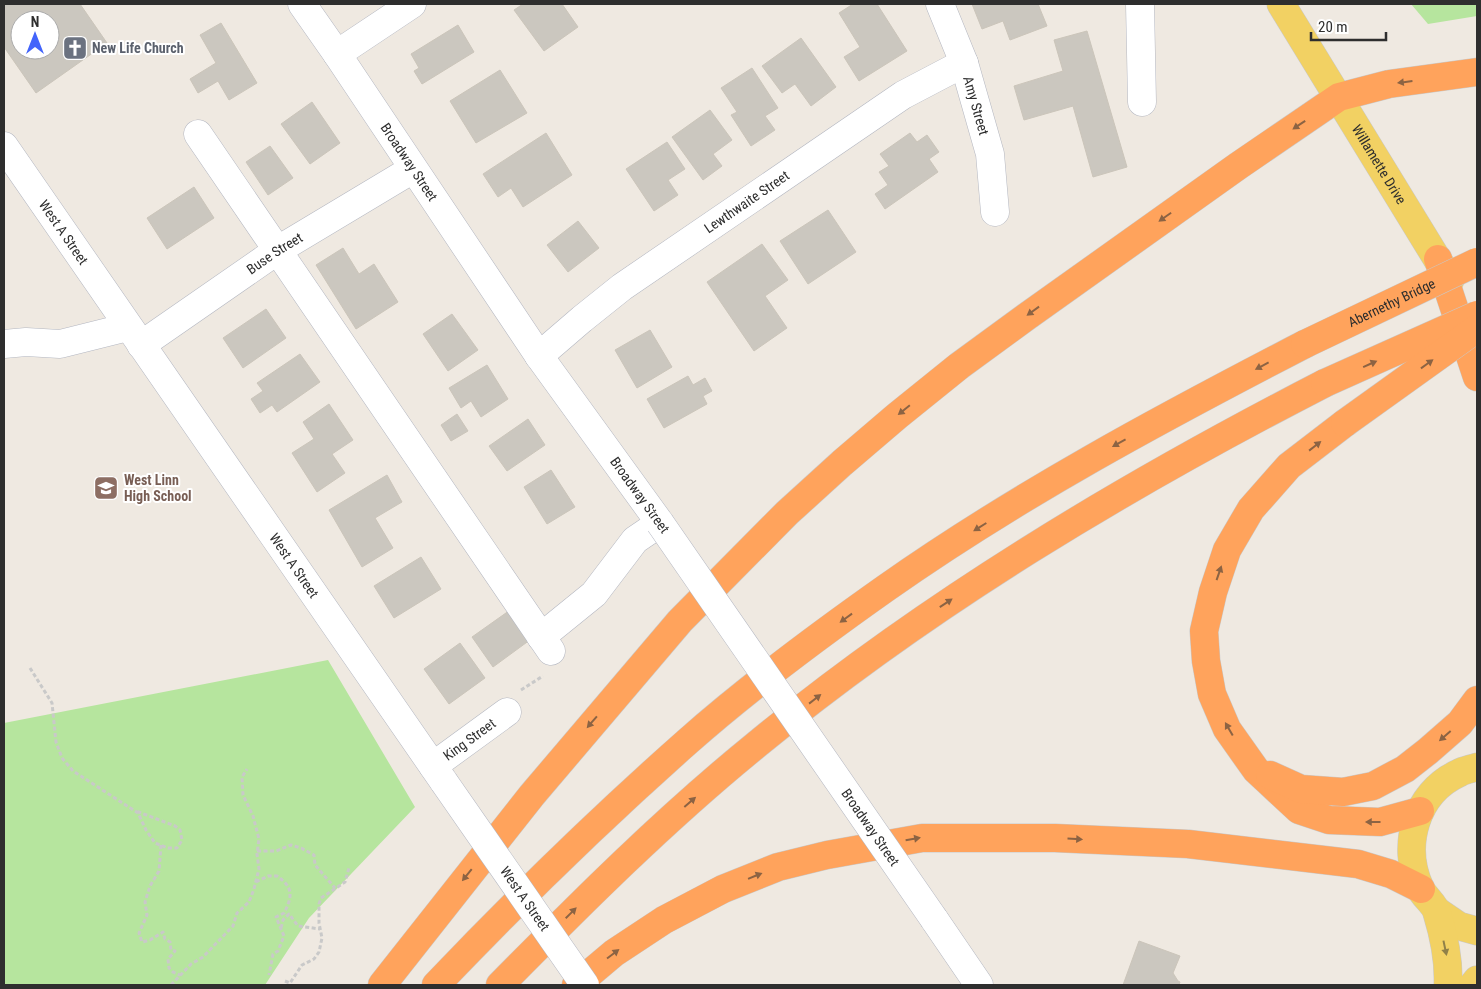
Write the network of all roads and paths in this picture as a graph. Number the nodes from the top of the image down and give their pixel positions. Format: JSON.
{"nodes":[{"id":1,"x":302,"y":4,"type":"edge"},
{"id":2,"x":412,"y":4,"type":"edge"},
{"id":3,"x":940,"y":4,"type":"edge"},
{"id":4,"x":1140,"y":4,"type":"edge"},
{"id":5,"x":1281,"y":4,"type":"edge"},
{"id":6,"x":337,"y":54,"type":"junction"},
{"id":7,"x":964,"y":64,"type":"junction"},
{"id":8,"x":1465,"y":74,"type":"edge"},
{"id":9,"x":1340,"y":97,"type":"junction"},
{"id":10,"x":1142,"y":102,"type":"dead end"},
{"id":11,"x":198,"y":134,"type":"dead end"},
{"id":12,"x":4,"y":146,"type":"edge"},
{"id":13,"x":413,"y":169,"type":"junction"},
{"id":14,"x":994,"y":212,"type":"dead end"},
{"id":15,"x":278,"y":250,"type":"junction"},
{"id":16,"x":1438,"y":259,"type":"junction"},
{"id":17,"x":1477,"y":262,"type":"edge"},
{"id":18,"x":1477,"y":315,"type":"edge"},
{"id":19,"x":1477,"y":326,"type":"edge"},
{"id":20,"x":135,"y":336,"type":"junction"},
{"id":21,"x":4,"y":344,"type":"edge"},
{"id":22,"x":539,"y":356,"type":"junction"},
{"id":23,"x":1477,"y":377,"type":"edge"},
{"id":24,"x":660,"y":523,"type":"junction"},
{"id":25,"x":546,"y":645,"type":"junction"},
{"id":26,"x":30,"y":668,"type":"dead end"},
{"id":27,"x":1477,"y":700,"type":"edge"},
{"id":28,"x":512,"y":702,"type":"joint"},
{"id":29,"x":1477,"y":767,"type":"edge"},
{"id":30,"x":247,"y":769,"type":"dead end"},
{"id":31,"x":1256,"y":770,"type":"junction"},
{"id":32,"x":439,"y":774,"type":"junction"},
{"id":33,"x":136,"y":811,"type":"junction"},
{"id":34,"x":1420,"y":811,"type":"junction"},
{"id":35,"x":161,"y":846,"type":"junction"},
{"id":36,"x":258,"y":851,"type":"junction"},
{"id":37,"x":349,"y":868,"type":"dead end"},
{"id":38,"x":256,"y":882,"type":"junction"},
{"id":39,"x":335,"y":888,"type":"junction"},
{"id":40,"x":1421,"y":889,"type":"junction"},
{"id":41,"x":1437,"y":911,"type":"junction"},
{"id":42,"x":281,"y":929,"type":"junction"},
{"id":43,"x":320,"y":929,"type":"junction"},
{"id":44,"x":1477,"y":932,"type":"edge"},
{"id":45,"x":180,"y":974,"type":"junction"},
{"id":46,"x":269,"y":975,"type":"dead end"},
{"id":47,"x":1477,"y":980,"type":"edge"},
{"id":48,"x":285,"y":981,"type":"dead end"},
{"id":49,"x":171,"y":985,"type":"edge"},
{"id":50,"x":382,"y":985,"type":"edge"},
{"id":51,"x":436,"y":985,"type":"edge"},
{"id":52,"x":500,"y":985,"type":"edge"},
{"id":53,"x":576,"y":985,"type":"edge"},
{"id":54,"x":585,"y":985,"type":"edge"},
{"id":55,"x":980,"y":985,"type":"edge"},
{"id":56,"x":1448,"y":985,"type":"edge"},
{"id":57,"x":1473,"y":985,"type":"edge"}],
"edges":[{"from":1,"to":6,"type":"street","name":"Broadway Street"},
{"from":2,"to":6,"type":"street"},
{"from":3,"to":7,"type":"street","name":"Amy Street"},
{"from":4,"to":10,"type":"street"},
{"from":5,"to":9,"type":"main road","name":"Willamette Drive"},
{"from":6,"to":13,"type":"street","name":"Broadway Street"},
{"from":7,"to":14,"type":"street","name":"Amy Street"},
{"from":7,"to":22,"type":"street","name":"Lewthwaite Street"},
{"from":8,"to":9,"type":"highway","one_way":true},
{"from":9,"to":16,"type":"main road","name":"Willamette Drive"},
{"from":9,"to":50,"type":"highway","one_way":true},
{"from":11,"to":15,"type":"street"},
{"from":12,"to":20,"type":"street","name":"West A Street"},
{"from":13,"to":15,"type":"street","name":"Buse Street"},
{"from":13,"to":22,"type":"street","name":"Broadway Street"},
{"from":15,"to":20,"type":"street","name":"Buse Street"},
{"from":15,"to":25,"type":"street"},
{"from":16,"to":19,"type":"main road","name":"Willamette Drive"},
{"from":16,"to":23,"type":"highway"},
{"from":17,"to":51,"type":"highway","name":"Abernethy Bridge","one_way":true,"bridge":true},
{"from":52,"to":18,"type":"highway","one_way":true,"bridge":true},
{"from":31,"to":19,"type":"highway","one_way":true,"bridge":true},
{"from":20,"to":21,"type":"street"},
{"from":20,"to":32,"type":"street","name":"West A Street"},
{"from":22,"to":24,"type":"street","name":"Broadway Street"},
{"from":24,"to":25,"type":"street"},
{"from":24,"to":55,"type":"street","name":"Broadway Street","bridge":true},
{"from":25,"to":28,"type":"path"},
{"from":26,"to":33,"type":"path"},
{"from":27,"to":31,"type":"highway","one_way":true},
{"from":28,"to":32,"type":"street","name":"King Street"},
{"from":29,"to":34,"type":"main road"},
{"from":30,"to":36,"type":"path"},
{"from":34,"to":31,"type":"highway","one_way":true},
{"from":32,"to":54,"type":"street","name":"West A Street","bridge":true},
{"from":33,"to":35,"type":"path"},
{"from":33,"to":35,"type":"path"},
{"from":34,"to":40,"type":"main road"},
{"from":35,"to":45,"type":"path"},
{"from":36,"to":38,"type":"path"},
{"from":36,"to":39,"type":"path"},
{"from":37,"to":39,"type":"path"},
{"from":38,"to":42,"type":"path"},
{"from":38,"to":45,"type":"path"},
{"from":39,"to":43,"type":"path"},
{"from":40,"to":41,"type":"main road"},
{"from":53,"to":40,"type":"highway","one_way":true},
{"from":41,"to":44,"type":"main road"},
{"from":41,"to":56,"type":"main road","one_way":true},
{"from":42,"to":43,"type":"path"},
{"from":42,"to":46,"type":"path"},
{"from":43,"to":48,"type":"path"},
{"from":45,"to":49,"type":"path"},
{"from":47,"to":57,"type":"main road"}]}
